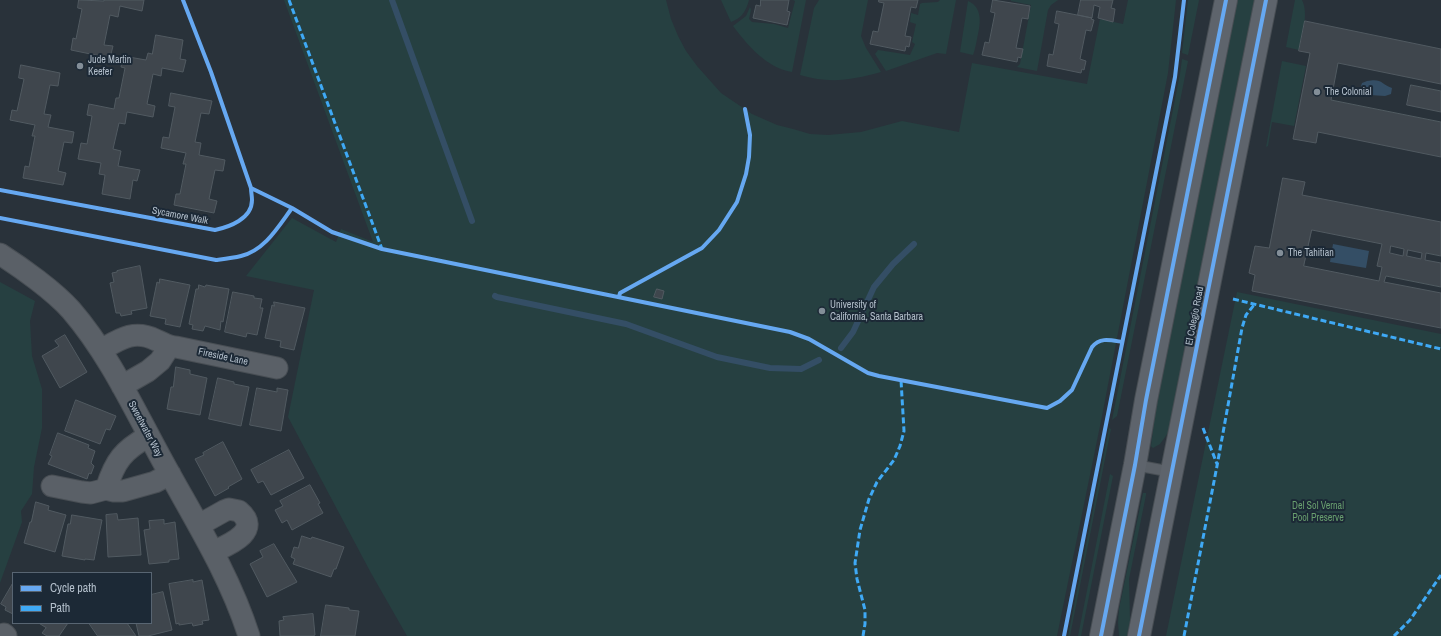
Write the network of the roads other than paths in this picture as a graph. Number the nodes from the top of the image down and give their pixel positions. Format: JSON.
{"nodes":[{"id":1,"x":1226,"y":0,"type":"edge"},
{"id":2,"x":1266,"y":0,"type":"edge"},
{"id":3,"x":0,"y":254,"type":"edge"},
{"id":4,"x":169,"y":347,"type":"junction"},
{"id":5,"x":101,"y":350,"type":"junction"},
{"id":6,"x":277,"y":368,"type":"dead end"},
{"id":7,"x":122,"y":386,"type":"junction"},
{"id":8,"x":148,"y":436,"type":"junction"},
{"id":9,"x":1135,"y":465,"type":"junction"},
{"id":10,"x":1172,"y":472,"type":"junction"},
{"id":11,"x":170,"y":474,"type":"junction"},
{"id":12,"x":52,"y":486,"type":"dead end"},
{"id":13,"x":106,"y":489,"type":"junction"},
{"id":14,"x":199,"y":525,"type":"junction"},
{"id":15,"x":213,"y":552,"type":"junction"},
{"id":16,"x":247,"y":636,"type":"edge"},
{"id":17,"x":1101,"y":636,"type":"edge"},
{"id":18,"x":1139,"y":636,"type":"edge"}],
"edges":[{"from":1,"to":9,"type":"main road"},
{"from":2,"to":10,"type":"main road","name":"El Colegio Road"},
{"from":3,"to":5,"type":"street","name":"Sweetwater Way"},
{"from":4,"to":5,"type":"street","name":"Fireside Lane"},
{"from":4,"to":6,"type":"street","name":"Fireside Lane"},
{"from":4,"to":7,"type":"street"},
{"from":5,"to":7,"type":"street","name":"Sweetwater Way"},
{"from":7,"to":8,"type":"street","name":"Sweetwater Way"},
{"from":8,"to":11,"type":"street","name":"Sweetwater Way"},
{"from":8,"to":13,"type":"street"},
{"from":9,"to":10,"type":"lane"},
{"from":9,"to":17,"type":"main road"},
{"from":10,"to":18,"type":"main road","name":"El Colegio Road"},
{"from":11,"to":13,"type":"street"},
{"from":11,"to":14,"type":"street","name":"Sweetwater Way"},
{"from":12,"to":13,"type":"street"},
{"from":14,"to":15,"type":"street","name":"Sweetwater Way"},
{"from":14,"to":15,"type":"street"},
{"from":15,"to":16,"type":"street","name":"Sweetwater Way"}]}
